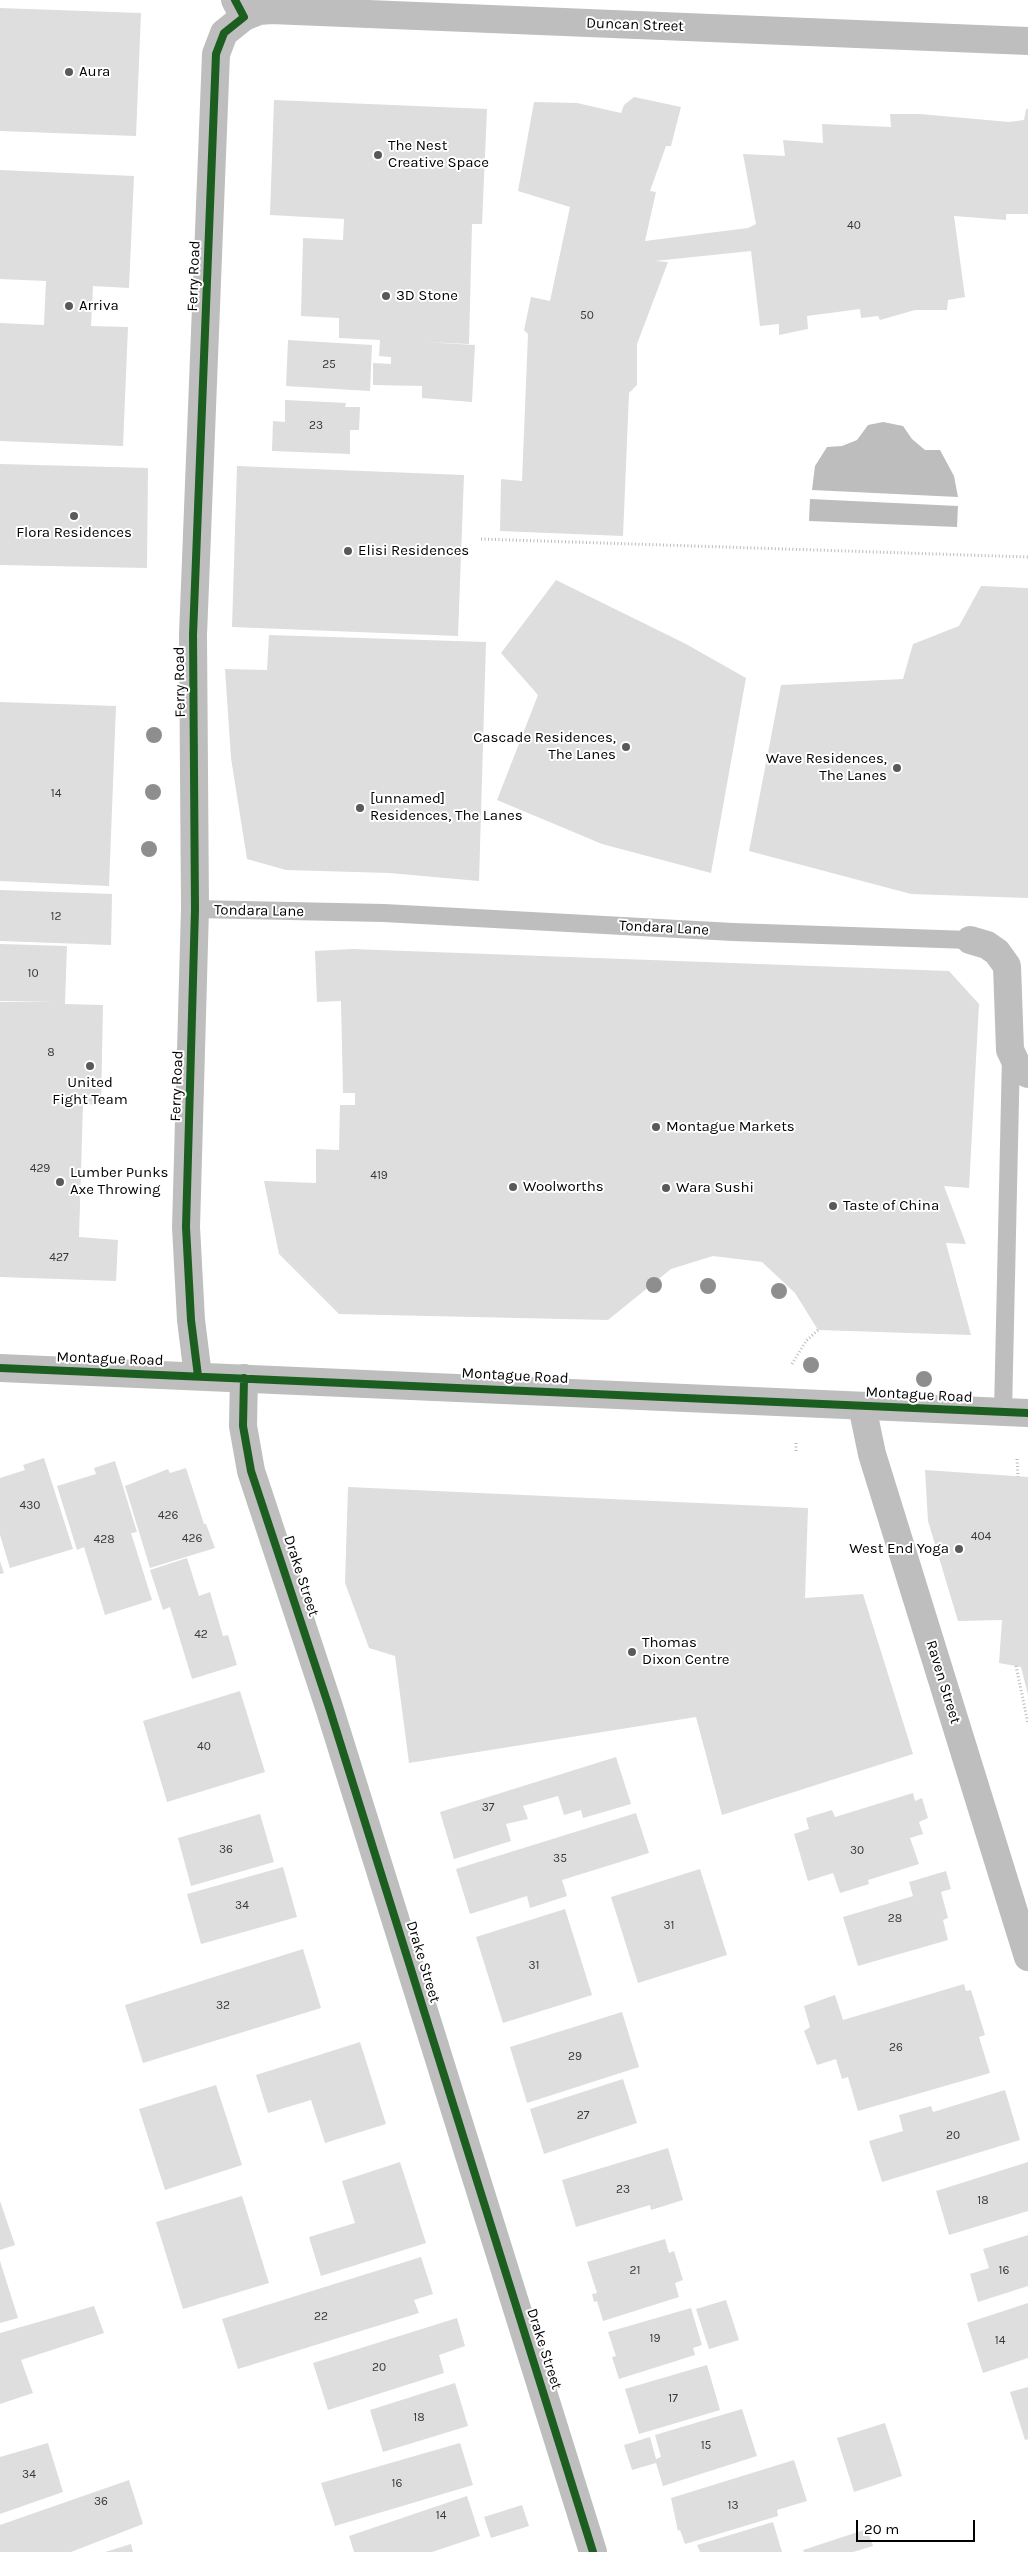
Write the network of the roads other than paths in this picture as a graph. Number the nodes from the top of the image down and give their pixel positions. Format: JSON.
{"nodes":[{"id":1,"x":239,"y":9,"type":"edge"},
{"id":2,"x":1028,"y":41,"type":"edge"},
{"id":3,"x":195,"y":909,"type":"junction"},
{"id":4,"x":970,"y":940,"type":"joint"},
{"id":5,"x":1019,"y":1064,"type":"edge"},
{"id":6,"x":0,"y":1368,"type":"edge"},
{"id":7,"x":198,"y":1376,"type":"junction"},
{"id":8,"x":244,"y":1378,"type":"junction"},
{"id":9,"x":862,"y":1406,"type":"junction"},
{"id":10,"x":1015,"y":1413,"type":"edge"},
{"id":11,"x":1028,"y":1957,"type":"edge"},
{"id":12,"x":593,"y":2552,"type":"edge"}],
"edges":[{"from":1,"to":2,"type":"street","name":"Duncan Street"},
{"from":1,"to":3,"type":"street","name":"Ferry Road"},
{"from":3,"to":4,"type":"lane","name":"Tondara Lane"},
{"from":3,"to":7,"type":"street","name":"Ferry Road"},
{"from":4,"to":5,"type":"street","name":"Tondara Lane"},
{"from":5,"to":10,"type":"lane"},
{"from":6,"to":7,"type":"street","name":"Montague Road"},
{"from":7,"to":8,"type":"street","name":"Montague Road"},
{"from":8,"to":9,"type":"street","name":"Montague Road"},
{"from":8,"to":12,"type":"street","name":"Drake Street"},
{"from":9,"to":10,"type":"street","name":"Montague Road"},
{"from":9,"to":11,"type":"street","name":"Raven Street"}]}
